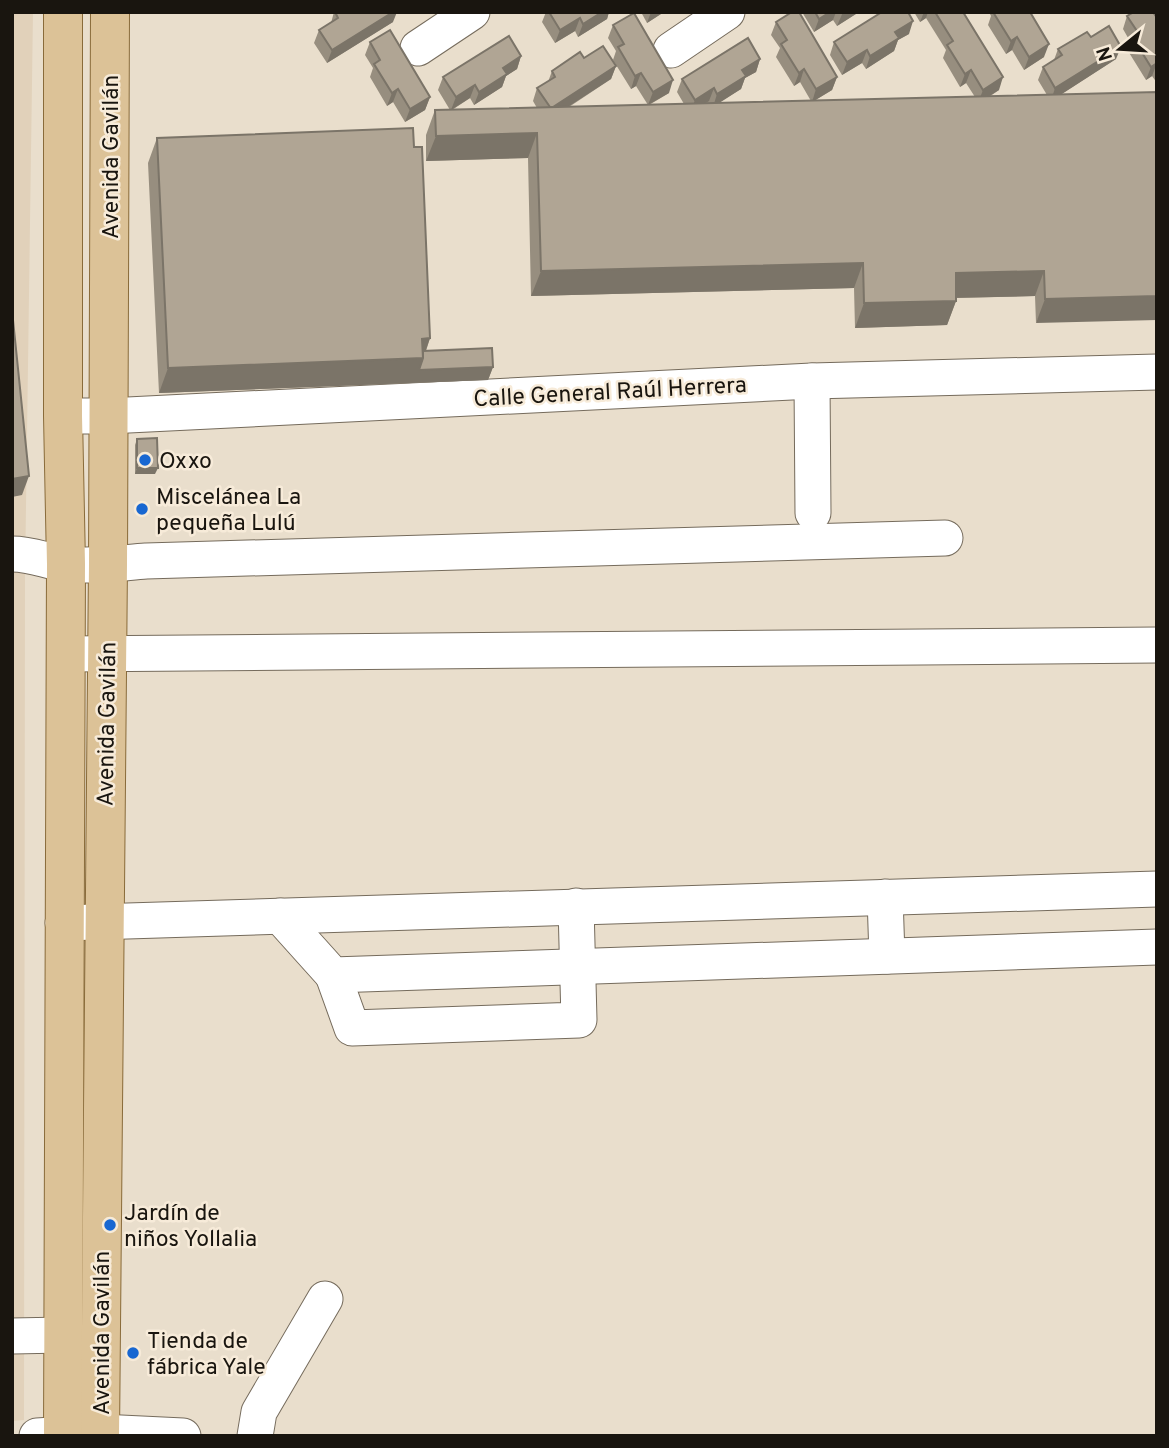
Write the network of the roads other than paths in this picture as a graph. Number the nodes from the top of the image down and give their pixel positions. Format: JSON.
{"nodes":[{"id":1,"x":63,"y":12,"type":"edge"},
{"id":2,"x":110,"y":12,"type":"edge"},
{"id":3,"x":472,"y":12,"type":"edge"},
{"id":4,"x":727,"y":12,"type":"edge"},
{"id":5,"x":418,"y":48,"type":"dead end"},
{"id":6,"x":671,"y":50,"type":"dead end"},
{"id":7,"x":1157,"y":372,"type":"edge"},
{"id":8,"x":812,"y":381,"type":"junction"},
{"id":9,"x":108,"y":415,"type":"junction"},
{"id":10,"x":63,"y":416,"type":"junction"},
{"id":11,"x":813,"y":513,"type":"dead end"},
{"id":12,"x":945,"y":538,"type":"dead end"},
{"id":13,"x":12,"y":554,"type":"edge"},
{"id":14,"x":66,"y":564,"type":"junction"},
{"id":15,"x":108,"y":564,"type":"junction"},
{"id":16,"x":1157,"y":645,"type":"edge"},
{"id":17,"x":65,"y":654,"type":"junction"},
{"id":18,"x":107,"y":655,"type":"junction"},
{"id":19,"x":1157,"y":889,"type":"edge"},
{"id":20,"x":885,"y":897,"type":"junction"},
{"id":21,"x":576,"y":906,"type":"junction"},
{"id":22,"x":280,"y":916,"type":"junction"},
{"id":23,"x":63,"y":923,"type":"junction"},
{"id":24,"x":104,"y":923,"type":"junction"},
{"id":25,"x":1157,"y":947,"type":"edge"},
{"id":26,"x":887,"y":956,"type":"junction"},
{"id":27,"x":578,"y":967,"type":"junction"},
{"id":28,"x":333,"y":975,"type":"junction"},
{"id":29,"x":326,"y":1299,"type":"dead end"},
{"id":30,"x":63,"y":1335,"type":"junction"},
{"id":31,"x":12,"y":1336,"type":"edge"},
{"id":32,"x":72,"y":1434,"type":"edge"},
{"id":33,"x":183,"y":1436,"type":"edge"},
{"id":34,"x":255,"y":1436,"type":"edge"}],
"edges":[{"from":1,"to":10,"type":"main road","name":"Avenida Gavilán"},
{"from":2,"to":9,"type":"main road","name":"Avenida Gavilán"},
{"from":3,"to":5,"type":"street"},
{"from":4,"to":6,"type":"street"},
{"from":7,"to":8,"type":"street","name":"Calle General Raúl Herrera"},
{"from":8,"to":9,"type":"street","name":"Calle General Raúl Herrera"},
{"from":8,"to":11,"type":"street"},
{"from":9,"to":10,"type":"street","name":"Calle General Raúl Herrera"},
{"from":9,"to":15,"type":"main road","name":"Avenida Gavilán"},
{"from":10,"to":14,"type":"main road","name":"Avenida Gavilán"},
{"from":12,"to":15,"type":"street"},
{"from":13,"to":14,"type":"street"},
{"from":14,"to":15,"type":"street"},
{"from":14,"to":17,"type":"main road","name":"Avenida Gavilán"},
{"from":15,"to":18,"type":"main road","name":"Avenida Gavilán"},
{"from":16,"to":18,"type":"street"},
{"from":17,"to":18,"type":"street"},
{"from":17,"to":23,"type":"main road","name":"Avenida Gavilán"},
{"from":18,"to":24,"type":"main road","name":"Avenida Gavilán"},
{"from":19,"to":20,"type":"street"},
{"from":20,"to":21,"type":"street"},
{"from":20,"to":26,"type":"street"},
{"from":21,"to":22,"type":"street"},
{"from":21,"to":27,"type":"street"},
{"from":22,"to":24,"type":"street"},
{"from":22,"to":28,"type":"street"},
{"from":23,"to":24,"type":"street"},
{"from":23,"to":30,"type":"main road","name":"Avenida Gavilán"},
{"from":24,"to":32,"type":"main road","name":"Avenida Gavilán"},
{"from":25,"to":26,"type":"street"},
{"from":26,"to":27,"type":"street"},
{"from":27,"to":28,"type":"street"},
{"from":27,"to":28,"type":"street"},
{"from":29,"to":34,"type":"street"},
{"from":30,"to":31,"type":"street"},
{"from":30,"to":32,"type":"main road","name":"Avenida Gavilán"},
{"from":32,"to":33,"type":"street"}]}
